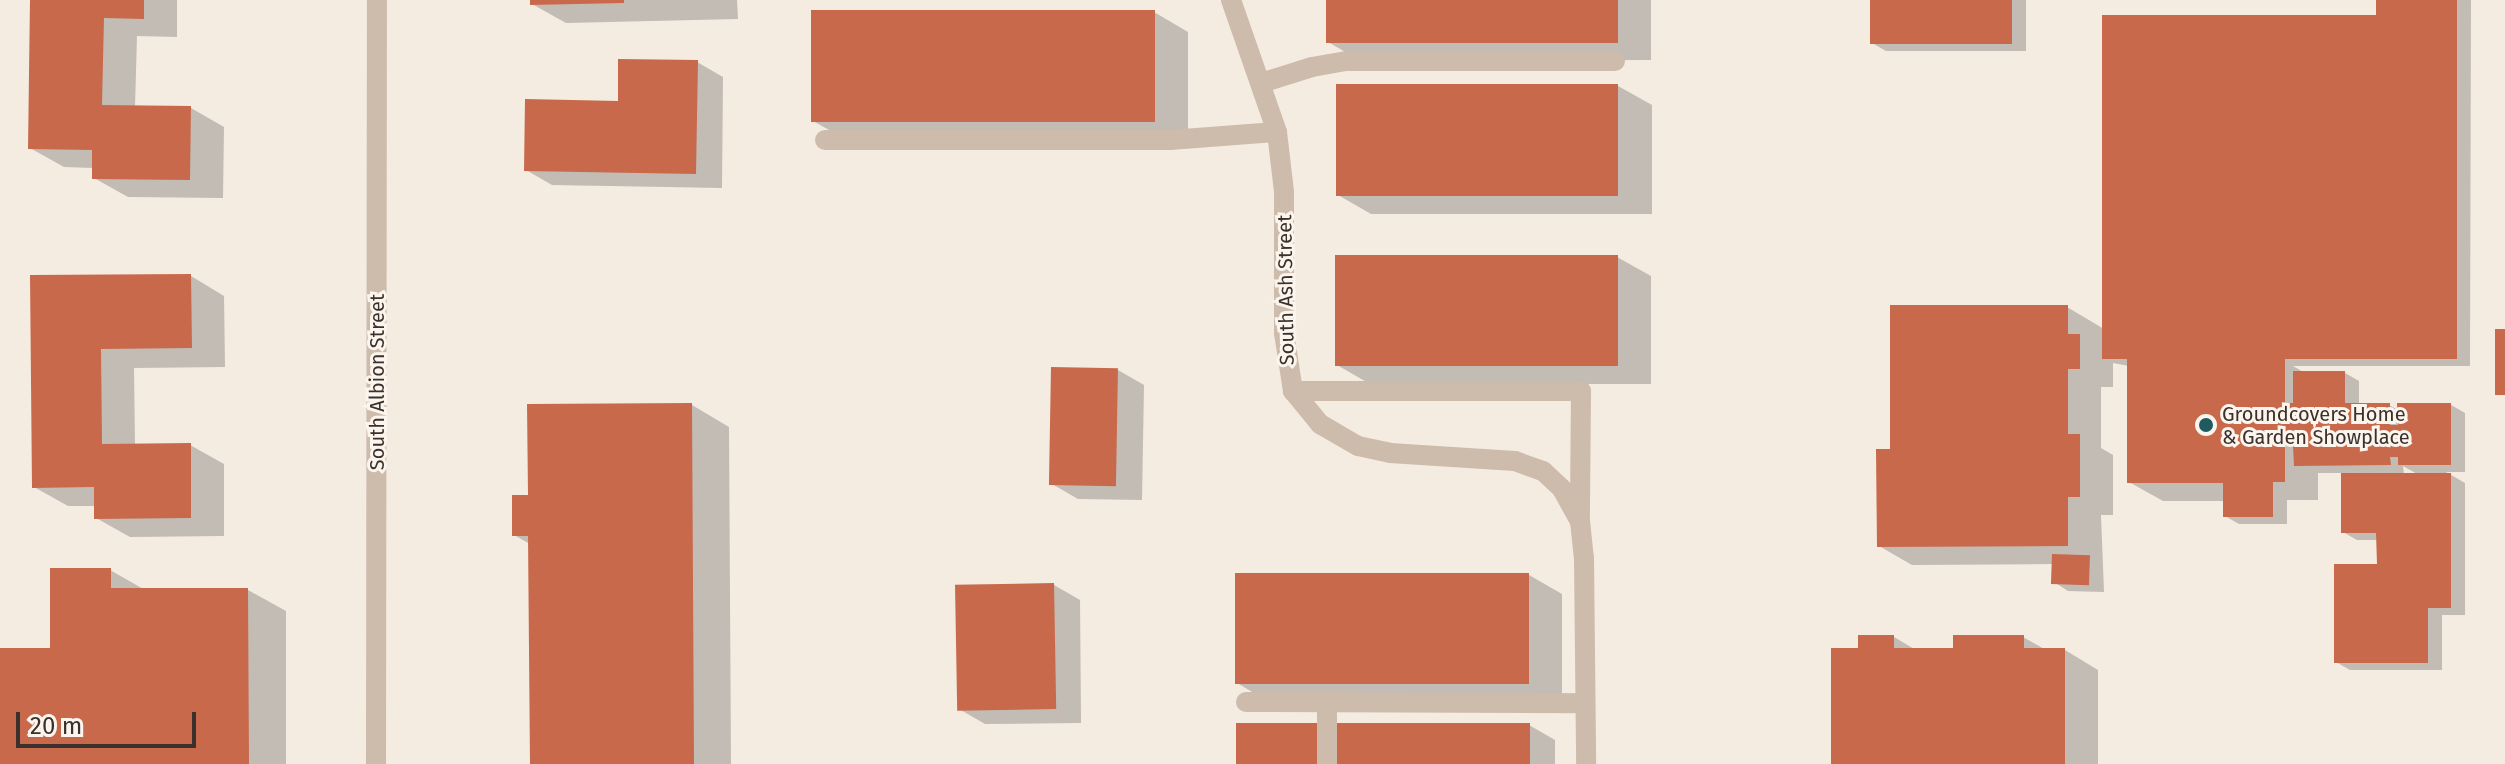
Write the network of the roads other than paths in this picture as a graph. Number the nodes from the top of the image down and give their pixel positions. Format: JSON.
{"nodes":[{"id":1,"x":377,"y":0,"type":"edge"},
{"id":2,"x":1231,"y":0,"type":"edge"},
{"id":3,"x":1615,"y":61,"type":"dead end"},
{"id":4,"x":1261,"y":83,"type":"junction"},
{"id":5,"x":1277,"y":132,"type":"junction"},
{"id":6,"x":825,"y":140,"type":"dead end"},
{"id":7,"x":1293,"y":391,"type":"junction"},
{"id":8,"x":1580,"y":521,"type":"junction"},
{"id":9,"x":1246,"y":702,"type":"dead end"},
{"id":10,"x":1327,"y":702,"type":"junction"},
{"id":11,"x":1585,"y":703,"type":"junction"},
{"id":12,"x":376,"y":764,"type":"edge"},
{"id":13,"x":1327,"y":764,"type":"edge"},
{"id":14,"x":1586,"y":764,"type":"edge"}],
"edges":[{"from":1,"to":12,"type":"street","name":"South Albion Street"},
{"from":2,"to":4,"type":"street","name":"South Ash Street"},
{"from":3,"to":4,"type":"street"},
{"from":4,"to":5,"type":"street","name":"South Ash Street"},
{"from":5,"to":6,"type":"street"},
{"from":5,"to":7,"type":"street","name":"South Ash Street"},
{"from":7,"to":8,"type":"street","name":"South Ash Street"},
{"from":7,"to":8,"type":"street"},
{"from":8,"to":11,"type":"street","name":"South Ash Street"},
{"from":9,"to":10,"type":"street"},
{"from":10,"to":11,"type":"street"},
{"from":10,"to":13,"type":"street"},
{"from":11,"to":14,"type":"street","name":"South Ash Street"}]}
